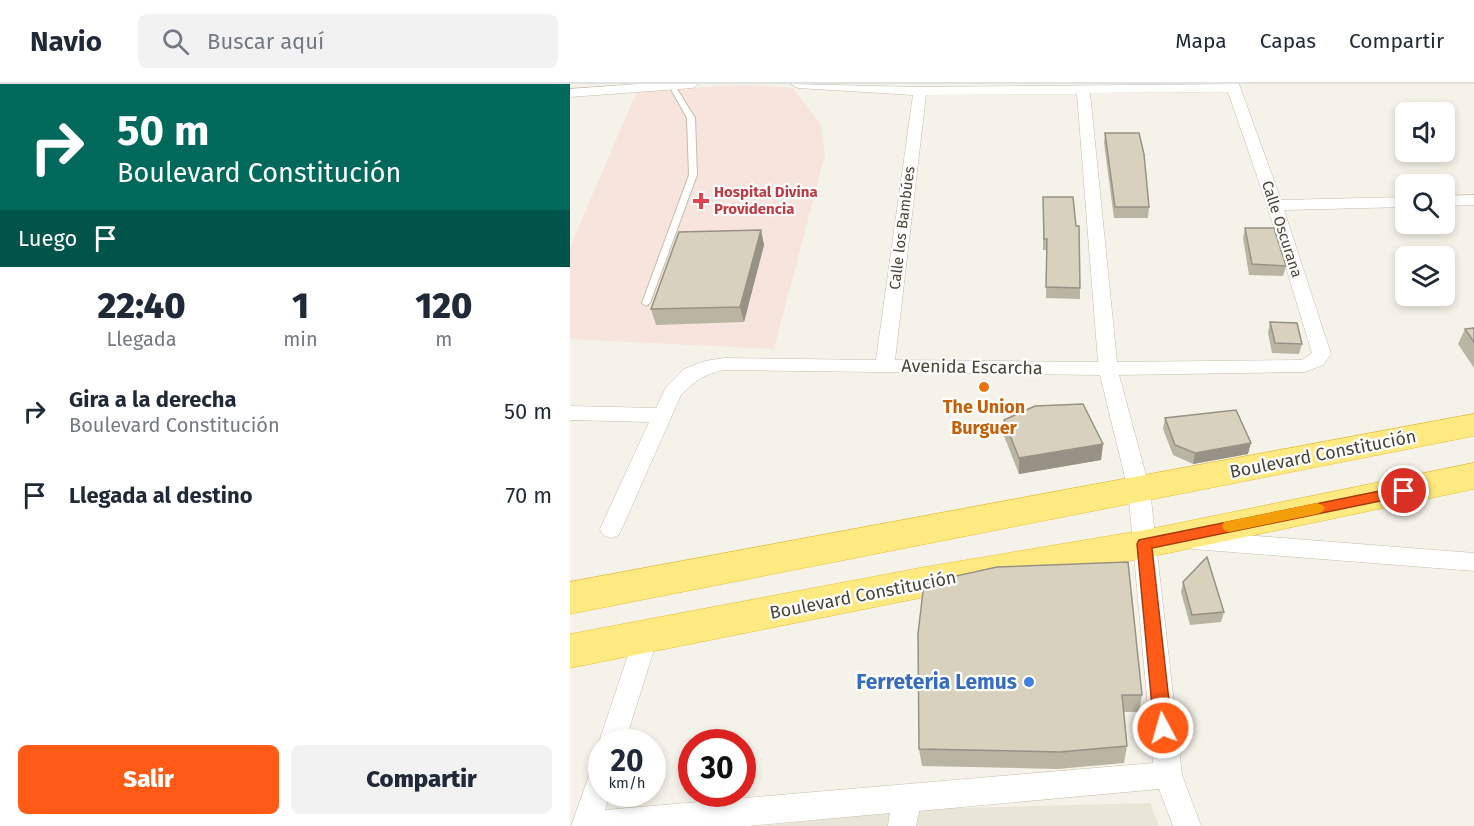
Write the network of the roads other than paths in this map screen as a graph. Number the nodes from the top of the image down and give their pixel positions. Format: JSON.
{"nodes":[{"id":1,"x":692,"y":84,"type":"edge"},
{"id":2,"x":798,"y":84,"type":"edge"},
{"id":3,"x":672,"y":85,"type":"edge"},
{"id":4,"x":1233,"y":86,"type":"edge"},
{"id":5,"x":1083,"y":90,"type":"junction"},
{"id":6,"x":920,"y":91,"type":"junction"},
{"id":7,"x":570,"y":93,"type":"edge"},
{"id":8,"x":1474,"y":200,"type":"edge"},
{"id":9,"x":1455,"y":201,"type":"edge"},
{"id":10,"x":1395,"y":202,"type":"edge"},
{"id":11,"x":1275,"y":205,"type":"junction"},
{"id":12,"x":646,"y":303,"type":"dead end"},
{"id":13,"x":885,"y":366,"type":"junction"},
{"id":14,"x":1305,"y":366,"type":"joint"},
{"id":15,"x":1108,"y":369,"type":"junction"},
{"id":16,"x":570,"y":413,"type":"edge"},
{"id":17,"x":662,"y":415,"type":"junction"},
{"id":18,"x":1474,"y":424,"type":"edge"},
{"id":19,"x":1474,"y":476,"type":"edge"},
{"id":20,"x":1139,"y":490,"type":"junction"},
{"id":21,"x":610,"y":529,"type":"dead end"},
{"id":22,"x":1158,"y":541,"type":"junction"},
{"id":23,"x":1474,"y":562,"type":"edge"},
{"id":24,"x":570,"y":598,"type":"edge"},
{"id":25,"x":646,"y":637,"type":"junction"},
{"id":26,"x":570,"y":651,"type":"edge"},
{"id":27,"x":616,"y":729,"type":"edge"},
{"id":28,"x":1168,"y":775,"type":"junction"},
{"id":29,"x":908,"y":798,"type":"junction"},
{"id":30,"x":592,"y":807,"type":"edge"},
{"id":31,"x":586,"y":826,"type":"edge"},
{"id":32,"x":902,"y":826,"type":"edge"},
{"id":33,"x":1187,"y":826,"type":"edge"}],
"edges":[{"from":1,"to":3,"type":"street"},
{"from":2,"to":6,"type":"street"},
{"from":3,"to":7,"type":"street"},
{"from":3,"to":12,"type":"lane"},
{"from":4,"to":5,"type":"street"},
{"from":4,"to":11,"type":"street","name":"Calle Oscurana"},
{"from":5,"to":6,"type":"street"},
{"from":5,"to":15,"type":"street"},
{"from":6,"to":13,"type":"street","name":"Calle los Bambúes"},
{"from":8,"to":9,"type":"street"},
{"from":10,"to":11,"type":"street"},
{"from":11,"to":14,"type":"street","name":"Calle Oscurana"},
{"from":13,"to":15,"type":"street","name":"Avenida Escarcha"},
{"from":13,"to":17,"type":"street","name":"Avenida Escarcha"},
{"from":14,"to":15,"type":"street","name":"Avenida Escarcha"},
{"from":15,"to":20,"type":"street"},
{"from":16,"to":17,"type":"street"},
{"from":17,"to":21,"type":"street","name":"Avenida Escarcha"},
{"from":18,"to":20,"type":"highway","name":"Boulevard Constitución"},
{"from":19,"to":22,"type":"highway","name":"Boulevard Constitución"},
{"from":20,"to":22,"type":"street"},
{"from":20,"to":24,"type":"highway","name":"Boulevard Constitución"},
{"from":22,"to":23,"type":"street"},
{"from":22,"to":25,"type":"highway","name":"Boulevard Constitución"},
{"from":22,"to":28,"type":"street"},
{"from":25,"to":26,"type":"highway","name":"Boulevard Constitución"},
{"from":25,"to":27,"type":"street"},
{"from":28,"to":29,"type":"street"},
{"from":28,"to":33,"type":"street"},
{"from":29,"to":31,"type":"street"},
{"from":29,"to":32,"type":"street"},
{"from":30,"to":31,"type":"street"}]}
